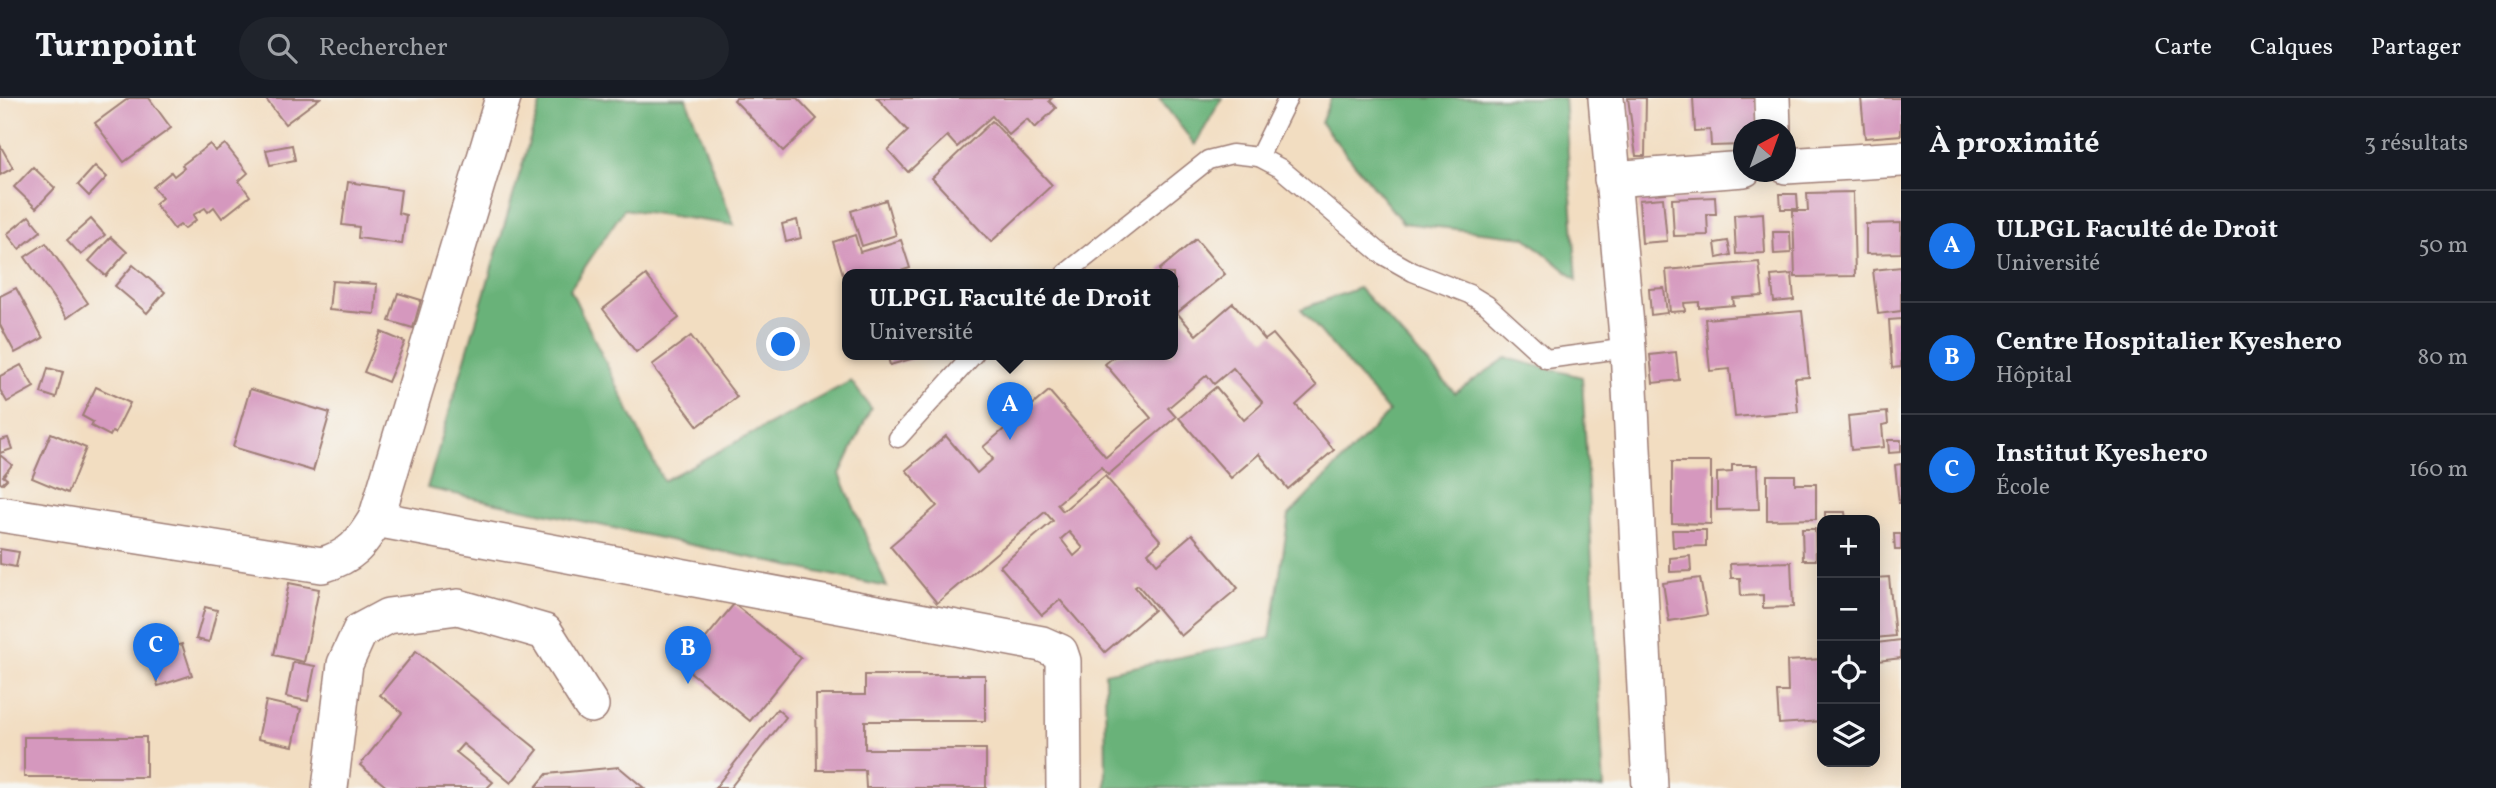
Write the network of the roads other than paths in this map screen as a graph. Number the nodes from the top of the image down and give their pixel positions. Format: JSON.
{"nodes":[{"id":1,"x":503,"y":98,"type":"edge"},
{"id":2,"x":1288,"y":98,"type":"edge"},
{"id":3,"x":1606,"y":98,"type":"edge"},
{"id":4,"x":1772,"y":98,"type":"edge"},
{"id":5,"x":1773,"y":119,"type":"edge"},
{"id":6,"x":1259,"y":157,"type":"junction"},
{"id":7,"x":1901,"y":159,"type":"edge"},
{"id":8,"x":1796,"y":165,"type":"edge"},
{"id":9,"x":1733,"y":170,"type":"edge"},
{"id":10,"x":1612,"y":180,"type":"junction"},
{"id":11,"x":1071,"y":269,"type":"edge"},
{"id":12,"x":1628,"y":348,"type":"junction"},
{"id":13,"x":969,"y":360,"type":"edge"},
{"id":14,"x":898,"y":438,"type":"dead end"},
{"id":15,"x":0,"y":514,"type":"edge"},
{"id":16,"x":376,"y":519,"type":"junction"},
{"id":17,"x":591,"y":705,"type":"dead end"},
{"id":18,"x":330,"y":788,"type":"edge"},
{"id":19,"x":1064,"y":788,"type":"edge"},
{"id":20,"x":1650,"y":788,"type":"edge"}],
"edges":[{"from":1,"to":16,"type":"street"},
{"from":2,"to":6,"type":"lane"},
{"from":3,"to":10,"type":"street"},
{"from":4,"to":5,"type":"street"},
{"from":6,"to":11,"type":"lane"},
{"from":6,"to":12,"type":"lane"},
{"from":7,"to":8,"type":"street"},
{"from":9,"to":10,"type":"street"},
{"from":10,"to":12,"type":"street"},
{"from":12,"to":20,"type":"street"},
{"from":13,"to":14,"type":"lane"},
{"from":15,"to":16,"type":"street"},
{"from":16,"to":19,"type":"street"},
{"from":17,"to":18,"type":"street"}]}
